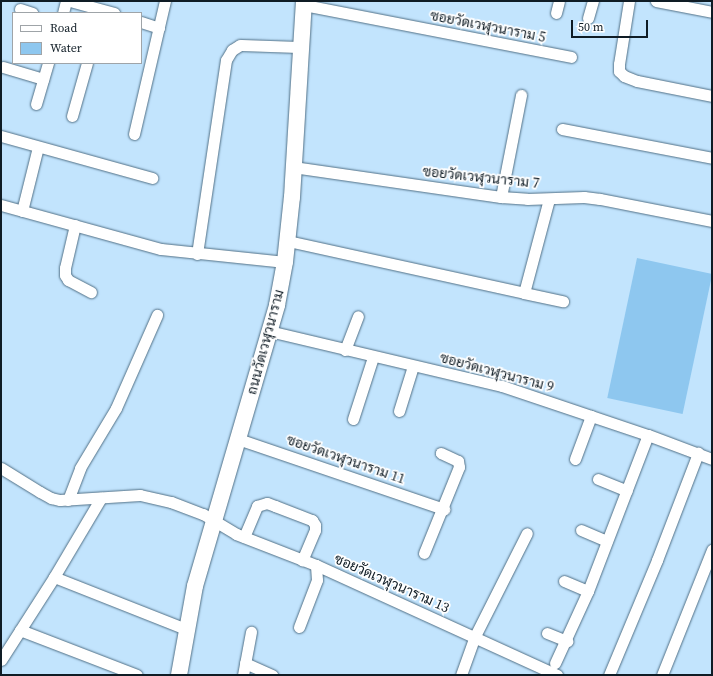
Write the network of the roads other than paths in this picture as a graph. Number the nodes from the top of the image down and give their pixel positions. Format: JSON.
{"nodes":[{"id":1,"x":66,"y":1,"type":"edge"},
{"id":2,"x":70,"y":1,"type":"edge"},
{"id":3,"x":165,"y":1,"type":"edge"},
{"id":4,"x":559,"y":1,"type":"edge"},
{"id":5,"x":593,"y":1,"type":"edge"},
{"id":6,"x":629,"y":1,"type":"edge"},
{"id":7,"x":656,"y":1,"type":"edge"},
{"id":8,"x":304,"y":3,"type":"edge"},
{"id":9,"x":20,"y":9,"type":"dead end"},
{"id":10,"x":102,"y":11,"type":"edge"},
{"id":11,"x":29,"y":12,"type":"edge"},
{"id":12,"x":63,"y":12,"type":"edge"},
{"id":13,"x":556,"y":12,"type":"dead end"},
{"id":14,"x":712,"y":12,"type":"edge"},
{"id":15,"x":588,"y":18,"type":"dead end"},
{"id":16,"x":142,"y":22,"type":"edge"},
{"id":17,"x":159,"y":28,"type":"junction"},
{"id":18,"x":300,"y":47,"type":"junction"},
{"id":19,"x":571,"y":57,"type":"dead end"},
{"id":20,"x":48,"y":64,"type":"edge"},
{"id":21,"x":87,"y":64,"type":"edge"},
{"id":22,"x":3,"y":67,"type":"dead end"},
{"id":23,"x":44,"y":79,"type":"junction"},
{"id":24,"x":521,"y":95,"type":"dead end"},
{"id":25,"x":712,"y":96,"type":"edge"},
{"id":26,"x":36,"y":104,"type":"dead end"},
{"id":27,"x":72,"y":116,"type":"dead end"},
{"id":28,"x":562,"y":130,"type":"dead end"},
{"id":29,"x":134,"y":134,"type":"dead end"},
{"id":30,"x":1,"y":136,"type":"edge"},
{"id":31,"x":38,"y":147,"type":"junction"},
{"id":32,"x":712,"y":158,"type":"edge"},
{"id":33,"x":293,"y":167,"type":"junction"},
{"id":34,"x":152,"y":178,"type":"dead end"},
{"id":35,"x":501,"y":197,"type":"junction"},
{"id":36,"x":549,"y":199,"type":"junction"},
{"id":37,"x":1,"y":205,"type":"edge"},
{"id":38,"x":22,"y":211,"type":"junction"},
{"id":39,"x":712,"y":221,"type":"edge"},
{"id":40,"x":75,"y":225,"type":"junction"},
{"id":41,"x":288,"y":241,"type":"junction"},
{"id":42,"x":197,"y":254,"type":"junction"},
{"id":43,"x":285,"y":262,"type":"junction"},
{"id":44,"x":91,"y":292,"type":"dead end"},
{"id":45,"x":524,"y":293,"type":"junction"},
{"id":46,"x":563,"y":302,"type":"dead end"},
{"id":47,"x":157,"y":314,"type":"dead end"},
{"id":48,"x":358,"y":316,"type":"dead end"},
{"id":49,"x":269,"y":332,"type":"junction"},
{"id":50,"x":345,"y":350,"type":"junction"},
{"id":51,"x":373,"y":357,"type":"junction"},
{"id":52,"x":412,"y":366,"type":"junction"},
{"id":53,"x":399,"y":411,"type":"dead end"},
{"id":54,"x":591,"y":416,"type":"junction"},
{"id":55,"x":353,"y":420,"type":"dead end"},
{"id":56,"x":648,"y":435,"type":"junction"},
{"id":57,"x":238,"y":439,"type":"junction"},
{"id":58,"x":441,"y":453,"type":"dead end"},
{"id":59,"x":698,"y":453,"type":"junction"},
{"id":60,"x":575,"y":459,"type":"dead end"},
{"id":61,"x":712,"y":459,"type":"edge"},
{"id":62,"x":1,"y":468,"type":"edge"},
{"id":63,"x":598,"y":479,"type":"dead end"},
{"id":64,"x":627,"y":491,"type":"junction"},
{"id":65,"x":101,"y":498,"type":"junction"},
{"id":66,"x":68,"y":500,"type":"junction"},
{"id":67,"x":444,"y":509,"type":"junction"},
{"id":68,"x":214,"y":520,"type":"junction"},
{"id":69,"x":581,"y":530,"type":"dead end"},
{"id":70,"x":527,"y":533,"type":"dead end"},
{"id":71,"x":244,"y":537,"type":"junction"},
{"id":72,"x":607,"y":541,"type":"junction"},
{"id":73,"x":712,"y":550,"type":"edge"},
{"id":74,"x":424,"y":553,"type":"dead end"},
{"id":75,"x":302,"y":560,"type":"junction"},
{"id":76,"x":316,"y":565,"type":"junction"},
{"id":77,"x":54,"y":577,"type":"junction"},
{"id":78,"x":564,"y":581,"type":"dead end"},
{"id":79,"x":588,"y":591,"type":"junction"},
{"id":80,"x":299,"y":627,"type":"dead end"},
{"id":81,"x":20,"y":630,"type":"junction"},
{"id":82,"x":186,"y":630,"type":"junction"},
{"id":83,"x":251,"y":632,"type":"dead end"},
{"id":84,"x":547,"y":633,"type":"dead end"},
{"id":85,"x":475,"y":636,"type":"junction"},
{"id":86,"x":567,"y":641,"type":"junction"},
{"id":87,"x":1,"y":660,"type":"edge"},
{"id":88,"x":246,"y":662,"type":"junction"},
{"id":89,"x":555,"y":663,"type":"dead end"},
{"id":90,"x":137,"y":675,"type":"edge"},
{"id":91,"x":178,"y":675,"type":"edge"},
{"id":92,"x":243,"y":675,"type":"edge"},
{"id":93,"x":272,"y":675,"type":"edge"},
{"id":94,"x":461,"y":675,"type":"edge"},
{"id":95,"x":557,"y":675,"type":"edge"},
{"id":96,"x":608,"y":675,"type":"edge"},
{"id":97,"x":662,"y":675,"type":"edge"}],
"edges":[{"from":1,"to":12,"type":"street"},
{"from":2,"to":10,"type":"street"},
{"from":3,"to":17,"type":"street"},
{"from":4,"to":13,"type":"street"},
{"from":5,"to":15,"type":"street"},
{"from":6,"to":25,"type":"street"},
{"from":7,"to":14,"type":"street"},
{"from":8,"to":18,"type":"street","name":"ถนนวัดเวฬุวนาราม"},
{"from":8,"to":19,"type":"street","name":"ซอยวัดเวฬุวนาราม 5"},
{"from":9,"to":11,"type":"street"},
{"from":16,"to":17,"type":"street"},
{"from":17,"to":29,"type":"street"},
{"from":18,"to":33,"type":"street","name":"ถนนวัดเวฬุวนาราม"},
{"from":18,"to":42,"type":"street"},
{"from":20,"to":23,"type":"street"},
{"from":21,"to":27,"type":"street"},
{"from":22,"to":23,"type":"street"},
{"from":23,"to":26,"type":"street"},
{"from":24,"to":35,"type":"street"},
{"from":28,"to":32,"type":"street"},
{"from":30,"to":31,"type":"street"},
{"from":31,"to":34,"type":"street"},
{"from":31,"to":38,"type":"street"},
{"from":33,"to":35,"type":"street","name":"ซอยวัดเวฬุวนาราม 7"},
{"from":33,"to":41,"type":"street","name":"ถนนวัดเวฬุวนาราม"},
{"from":35,"to":36,"type":"street","name":"ซอยวัดเวฬุวนาราม 7"},
{"from":36,"to":39,"type":"street","name":"ซอยวัดเวฬุวนาราม 7"},
{"from":36,"to":45,"type":"street"},
{"from":37,"to":38,"type":"street"},
{"from":38,"to":40,"type":"street"},
{"from":40,"to":42,"type":"street"},
{"from":40,"to":44,"type":"street"},
{"from":41,"to":43,"type":"street","name":"ถนนวัดเวฬุวนาราม"},
{"from":41,"to":45,"type":"street"},
{"from":42,"to":43,"type":"street"},
{"from":43,"to":49,"type":"street","name":"ถนนวัดเวฬุวนาราม"},
{"from":45,"to":46,"type":"street"},
{"from":47,"to":66,"type":"street"},
{"from":48,"to":50,"type":"street"},
{"from":49,"to":50,"type":"street","name":"ซอยวัดเวฬุวนาราม 9"},
{"from":49,"to":57,"type":"street","name":"ถนนวัดเวฬุวนาราม"},
{"from":50,"to":51,"type":"street","name":"ซอยวัดเวฬุวนาราม 9"},
{"from":51,"to":52,"type":"street","name":"ซอยวัดเวฬุวนาราม 9"},
{"from":51,"to":55,"type":"street"},
{"from":52,"to":53,"type":"street"},
{"from":52,"to":54,"type":"street","name":"ซอยวัดเวฬุวนาราม 9"},
{"from":54,"to":56,"type":"street","name":"ซอยวัดเวฬุวนาราม 9"},
{"from":54,"to":60,"type":"street"},
{"from":56,"to":59,"type":"street","name":"ซอยวัดเวฬุวนาราม 9"},
{"from":56,"to":64,"type":"street"},
{"from":57,"to":67,"type":"street","name":"ซอยวัดเวฬุวนาราม 11"},
{"from":57,"to":68,"type":"street","name":"ถนนวัดเวฬุวนาราม"},
{"from":58,"to":67,"type":"street"},
{"from":59,"to":61,"type":"street","name":"ซอยวัดเวฬุวนาราม 9"},
{"from":59,"to":96,"type":"street"},
{"from":62,"to":66,"type":"street","name":"ซอยวัดเวฬุวนาราม 13"},
{"from":63,"to":64,"type":"street"},
{"from":64,"to":72,"type":"street"},
{"from":65,"to":66,"type":"street","name":"ซอยวัดเวฬุวนาราม 13"},
{"from":65,"to":68,"type":"street","name":"ซอยวัดเวฬุวนาราม 13"},
{"from":65,"to":77,"type":"street"},
{"from":67,"to":74,"type":"street"},
{"from":68,"to":71,"type":"street","name":"ซอยวัดเวฬุวนาราม 13"},
{"from":68,"to":82,"type":"street","name":"ถนนวัดเวฬุวนาราม"},
{"from":69,"to":72,"type":"street"},
{"from":70,"to":85,"type":"street"},
{"from":71,"to":75,"type":"street","name":"ซอยวัดเวฬุวนาราม 13"},
{"from":71,"to":75,"type":"street"},
{"from":72,"to":79,"type":"street"},
{"from":73,"to":97,"type":"street"},
{"from":75,"to":76,"type":"street","name":"ซอยวัดเวฬุวนาราม 13"},
{"from":76,"to":80,"type":"street"},
{"from":76,"to":85,"type":"street","name":"ซอยวัดเวฬุวนาราม 13"},
{"from":77,"to":81,"type":"street"},
{"from":77,"to":82,"type":"street"},
{"from":78,"to":79,"type":"street"},
{"from":79,"to":86,"type":"street"},
{"from":81,"to":87,"type":"street"},
{"from":81,"to":90,"type":"street"},
{"from":82,"to":91,"type":"street","name":"ถนนวัดเวฬุวนาราม"},
{"from":83,"to":88,"type":"street"},
{"from":84,"to":86,"type":"street"},
{"from":85,"to":94,"type":"street"},
{"from":85,"to":95,"type":"street","name":"ซอยวัดเวฬุวนาราม 13"},
{"from":86,"to":89,"type":"street"},
{"from":88,"to":92,"type":"street"},
{"from":88,"to":93,"type":"street"}]}
